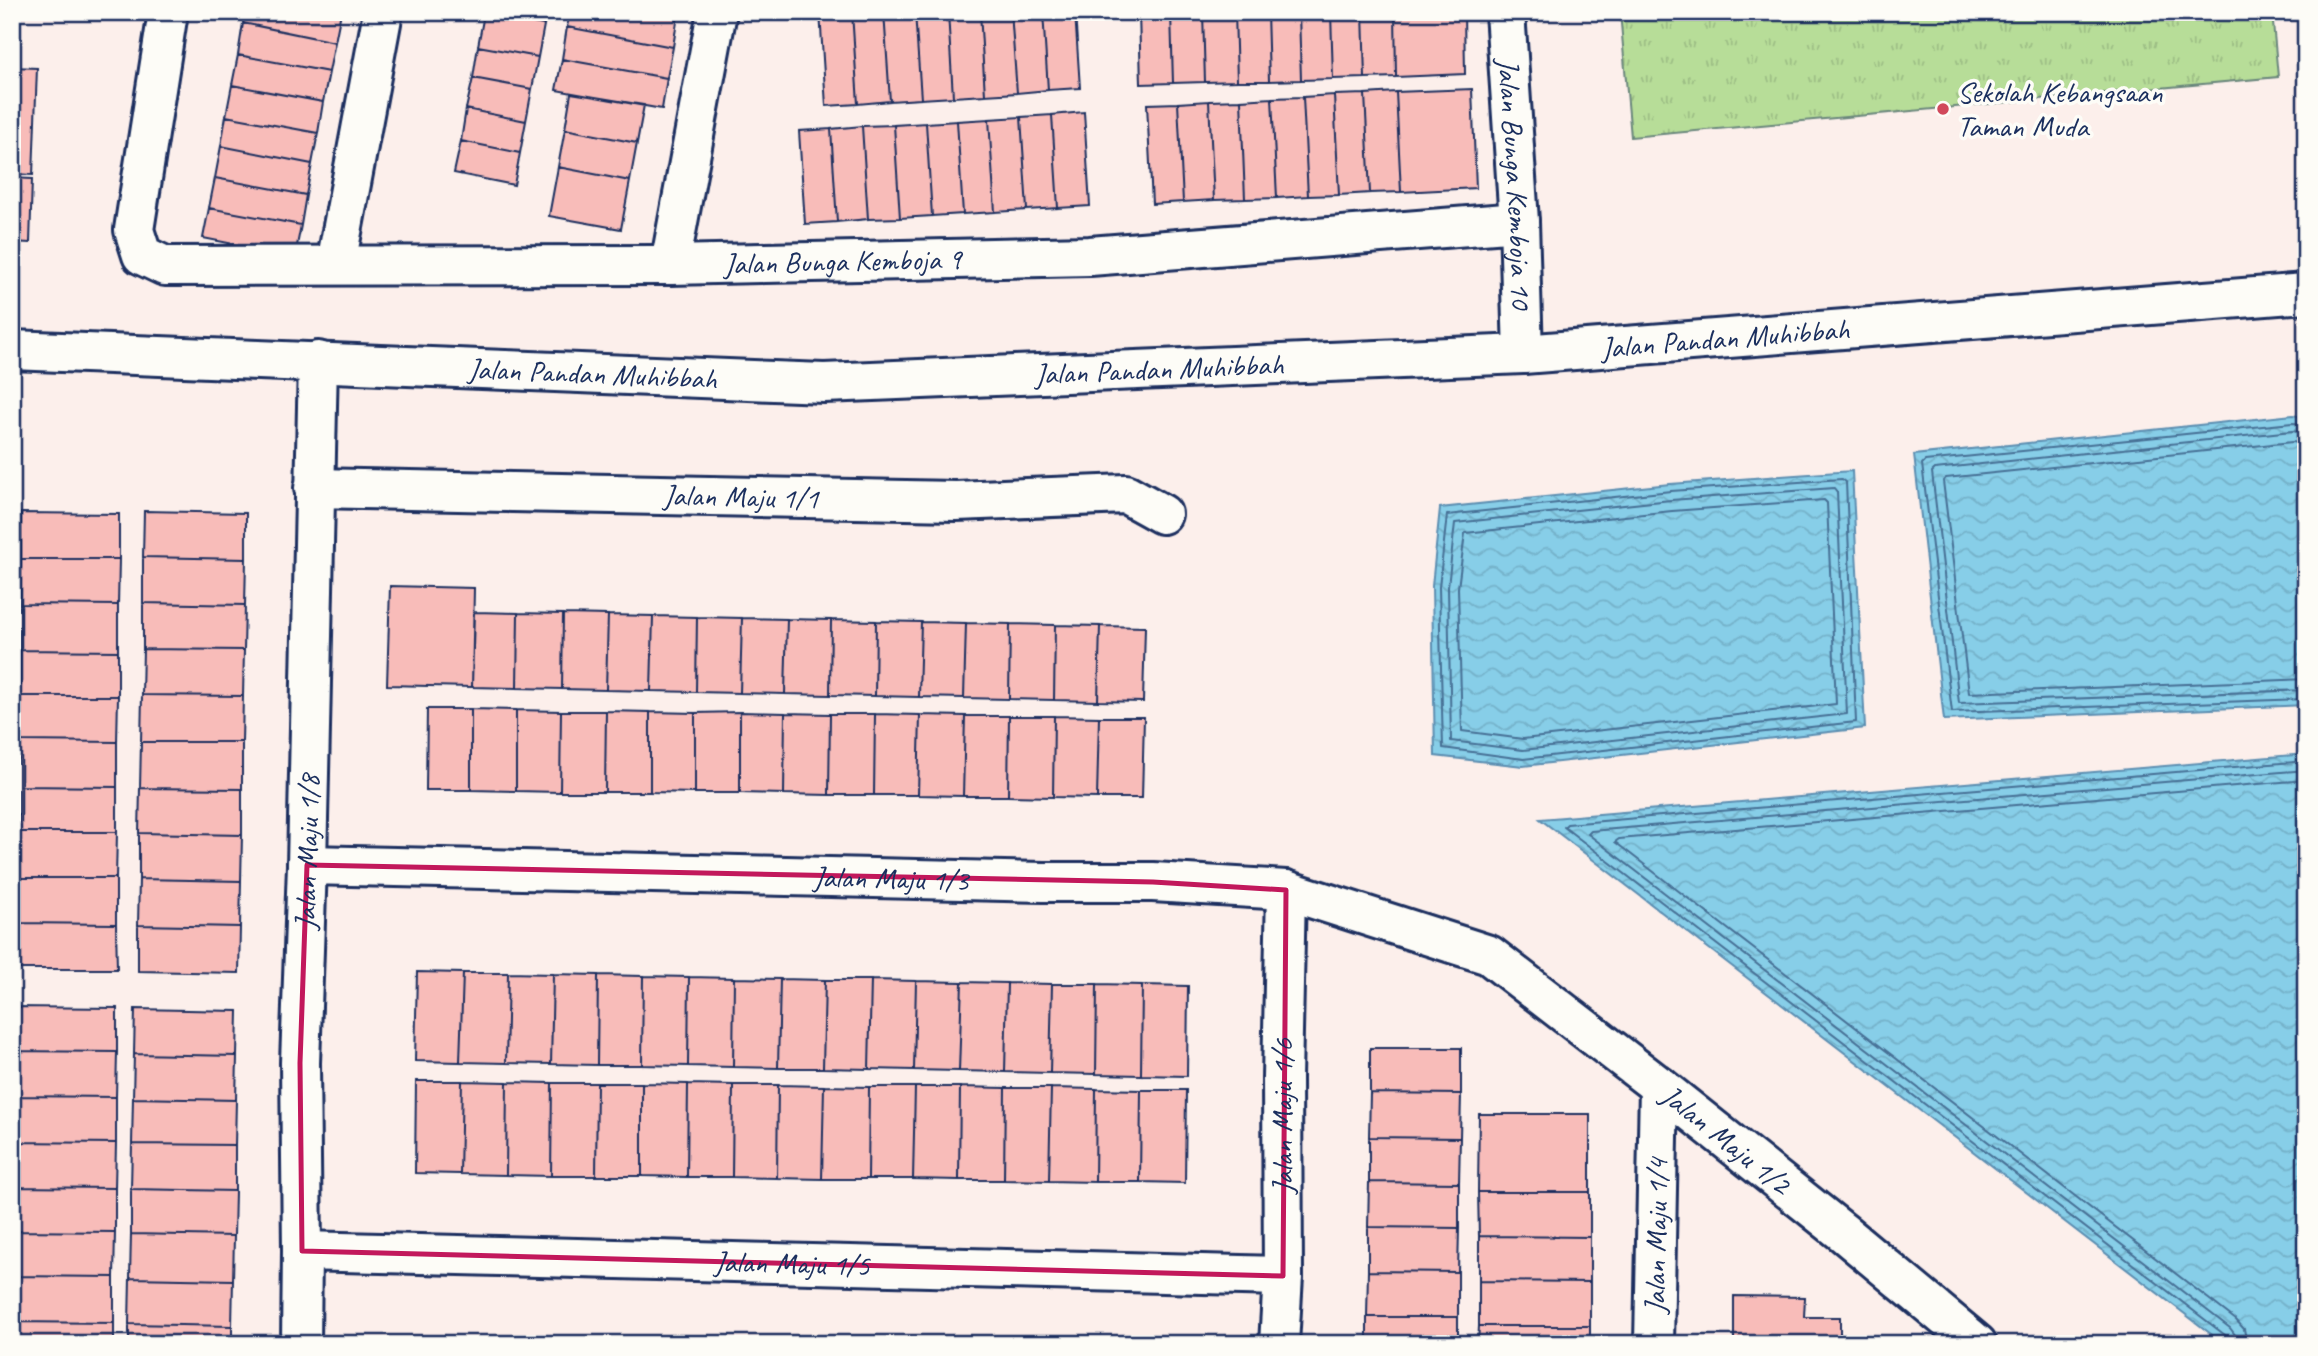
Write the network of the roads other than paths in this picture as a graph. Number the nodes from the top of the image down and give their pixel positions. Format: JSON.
{"nodes":[{"id":1,"x":168,"y":12,"type":"edge"},
{"id":2,"x":383,"y":12,"type":"edge"},
{"id":3,"x":717,"y":12,"type":"edge"},
{"id":4,"x":1505,"y":12,"type":"edge"},
{"id":5,"x":1519,"y":222,"type":"junction"},
{"id":6,"x":336,"y":264,"type":"junction"},
{"id":7,"x":670,"y":265,"type":"junction"},
{"id":8,"x":2306,"y":293,"type":"edge"},
{"id":9,"x":12,"y":350,"type":"edge"},
{"id":10,"x":1523,"y":354,"type":"junction"},
{"id":11,"x":318,"y":361,"type":"junction"},
{"id":12,"x":314,"y":488,"type":"junction"},
{"id":13,"x":1162,"y":514,"type":"dead end"},
{"id":14,"x":307,"y":864,"type":"junction"},
{"id":15,"x":1286,"y":890,"type":"junction"},
{"id":16,"x":1465,"y":949,"type":"joint"},
{"id":17,"x":1659,"y":1086,"type":"junction"},
{"id":18,"x":302,"y":1251,"type":"junction"},
{"id":19,"x":1283,"y":1276,"type":"junction"},
{"id":20,"x":301,"y":1344,"type":"edge"},
{"id":21,"x":1279,"y":1344,"type":"edge"},
{"id":22,"x":1654,"y":1344,"type":"edge"},
{"id":23,"x":1977,"y":1344,"type":"edge"}],
"edges":[{"from":1,"to":6,"type":"street","name":"Jalan Bunga Kemboja 9"},
{"from":2,"to":6,"type":"street"},
{"from":3,"to":7,"type":"street"},
{"from":4,"to":5,"type":"street","name":"Jalan Bunga Kemboja 10"},
{"from":5,"to":7,"type":"street","name":"Jalan Bunga Kemboja 9"},
{"from":5,"to":10,"type":"street","name":"Jalan Bunga Kemboja 10"},
{"from":6,"to":7,"type":"street","name":"Jalan Bunga Kemboja 9"},
{"from":8,"to":10,"type":"street","name":"Jalan Pandan Muhibbah"},
{"from":9,"to":11,"type":"street","name":"Jalan Pandan Muhibbah"},
{"from":10,"to":11,"type":"street","name":"Jalan Pandan Muhibbah"},
{"from":11,"to":12,"type":"street","name":"Jalan Maju 1/8"},
{"from":12,"to":13,"type":"street","name":"Jalan Maju 1/1"},
{"from":12,"to":14,"type":"street","name":"Jalan Maju 1/8"},
{"from":14,"to":15,"type":"street","name":"Jalan Maju 1/3"},
{"from":14,"to":18,"type":"street","name":"Jalan Maju 1/8"},
{"from":15,"to":16,"type":"street","name":"Jalan Maju 1/3"},
{"from":15,"to":19,"type":"street","name":"Jalan Maju 1/6"},
{"from":16,"to":17,"type":"street","name":"Jalan Maju 1/2"},
{"from":17,"to":22,"type":"street","name":"Jalan Maju 1/4"},
{"from":17,"to":23,"type":"street","name":"Jalan Maju 1/2"},
{"from":18,"to":19,"type":"street","name":"Jalan Maju 1/5"},
{"from":18,"to":20,"type":"street","name":"Jalan Maju 1/8"},
{"from":19,"to":21,"type":"street","name":"Jalan Maju 1/6"}]}
